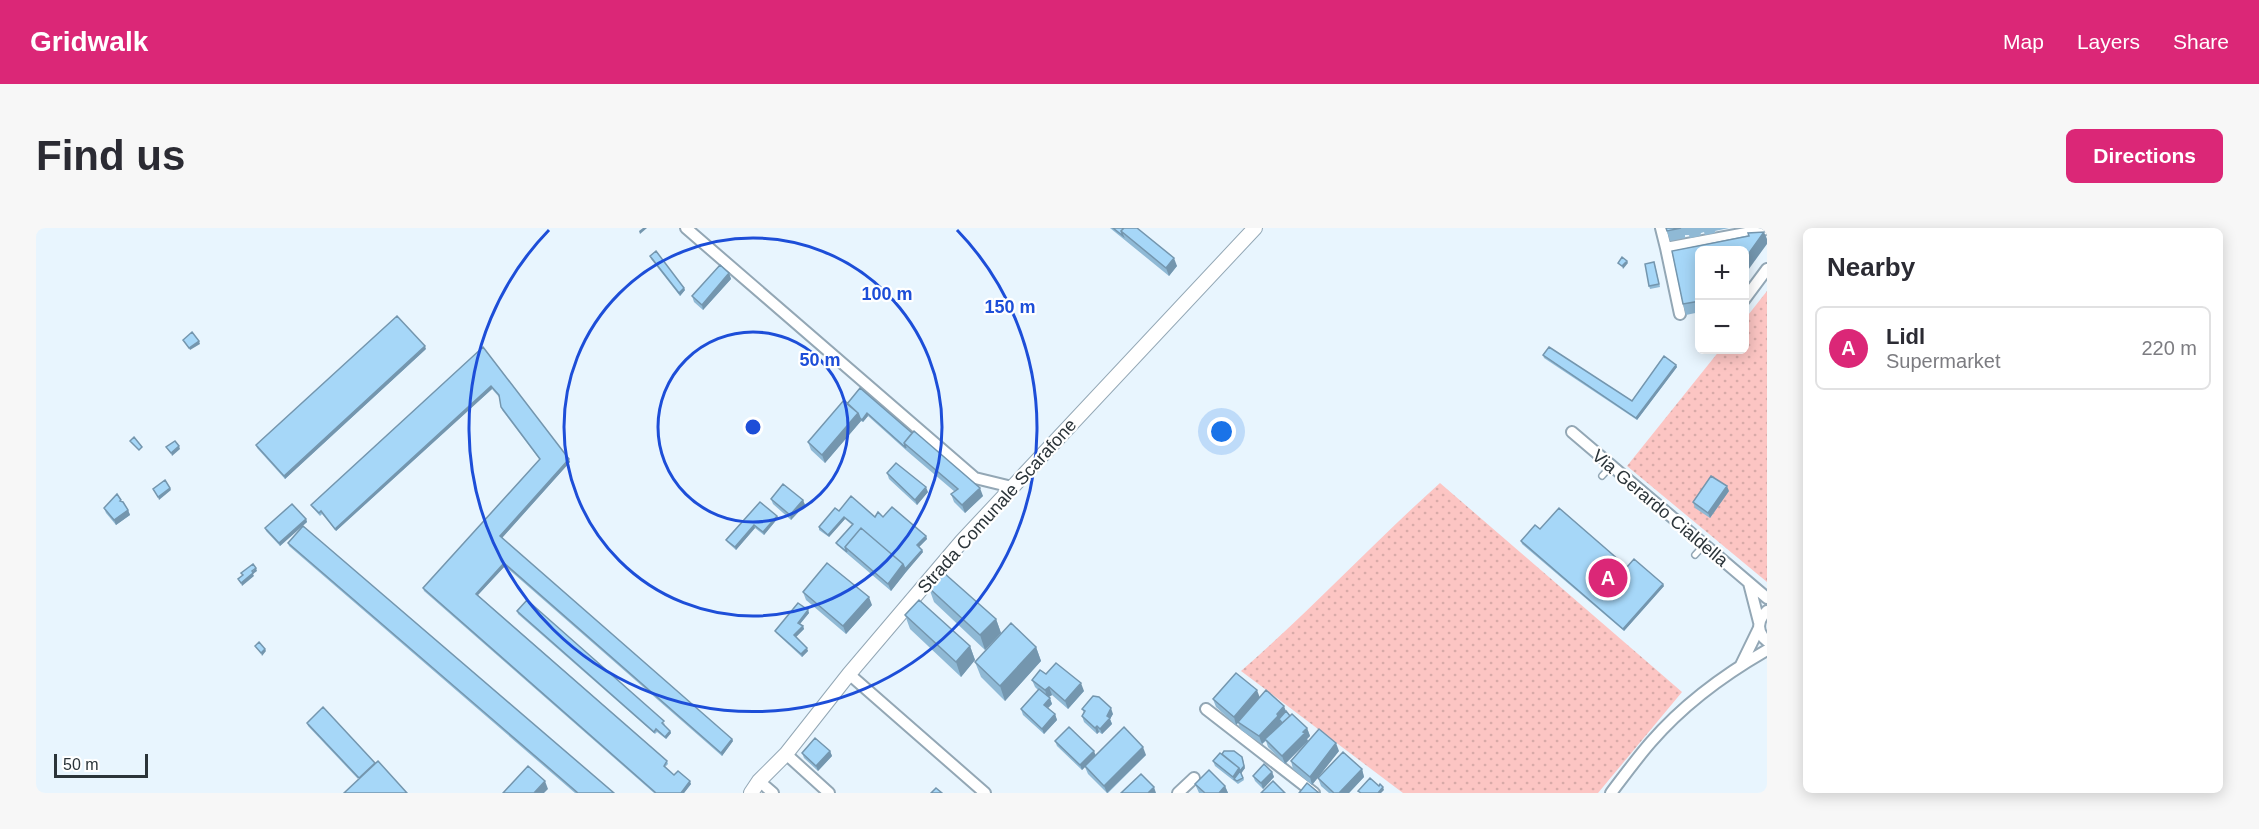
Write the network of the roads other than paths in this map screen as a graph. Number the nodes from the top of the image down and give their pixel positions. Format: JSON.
{"nodes":[{"id":1,"x":686,"y":228,"type":"edge"},
{"id":2,"x":1255,"y":228,"type":"edge"},
{"id":3,"x":1661,"y":228,"type":"edge"},
{"id":4,"x":1767,"y":229,"type":"edge"},
{"id":5,"x":1666,"y":248,"type":"junction"},
{"id":6,"x":1767,"y":269,"type":"edge"},
{"id":7,"x":1749,"y":293,"type":"edge"},
{"id":8,"x":1680,"y":314,"type":"edge"},
{"id":9,"x":1572,"y":432,"type":"dead end"},
{"id":10,"x":1611,"y":466,"type":"junction"},
{"id":11,"x":1602,"y":476,"type":"dead end"},
{"id":12,"x":1012,"y":487,"type":"junction"},
{"id":13,"x":1704,"y":545,"type":"junction"},
{"id":14,"x":1695,"y":555,"type":"dead end"},
{"id":15,"x":1749,"y":583,"type":"junction"},
{"id":16,"x":1767,"y":598,"type":"edge"},
{"id":17,"x":1767,"y":612,"type":"edge"},
{"id":18,"x":1759,"y":625,"type":"junction"},
{"id":19,"x":1767,"y":641,"type":"edge"},
{"id":20,"x":1767,"y":650,"type":"edge"},
{"id":21,"x":1740,"y":665,"type":"junction"},
{"id":22,"x":849,"y":674,"type":"junction"},
{"id":23,"x":1206,"y":709,"type":"dead end"},
{"id":24,"x":786,"y":754,"type":"junction"},
{"id":25,"x":1194,"y":778,"type":"dead end"},
{"id":26,"x":759,"y":781,"type":"junction"},
{"id":27,"x":1310,"y":792,"type":"edge"},
{"id":28,"x":751,"y":793,"type":"edge"},
{"id":29,"x":773,"y":793,"type":"edge"},
{"id":30,"x":829,"y":793,"type":"edge"},
{"id":31,"x":985,"y":793,"type":"edge"},
{"id":32,"x":1179,"y":793,"type":"edge"},
{"id":33,"x":1611,"y":793,"type":"edge"}],
"edges":[{"from":1,"to":12,"type":"street"},
{"from":2,"to":12,"type":"street","name":"Strada Comunale Scarafone"},
{"from":3,"to":5,"type":"street"},
{"from":4,"to":5,"type":"street"},
{"from":5,"to":8,"type":"street"},
{"from":6,"to":7,"type":"street"},
{"from":9,"to":10,"type":"street","name":"Via Gerardo Cialdella"},
{"from":10,"to":11,"type":"lane"},
{"from":10,"to":13,"type":"street","name":"Via Gerardo Cialdella"},
{"from":12,"to":22,"type":"street","name":"Strada Comunale Scarafone"},
{"from":13,"to":14,"type":"lane"},
{"from":13,"to":15,"type":"street","name":"Via Gerardo Cialdella"},
{"from":15,"to":16,"type":"street","name":"Via Gerardo Cialdella"},
{"from":15,"to":18,"type":"street"},
{"from":17,"to":18,"type":"street"},
{"from":18,"to":19,"type":"street"},
{"from":18,"to":21,"type":"street"},
{"from":20,"to":21,"type":"street"},
{"from":21,"to":33,"type":"street"},
{"from":22,"to":24,"type":"street","name":"Strada Comunale Scarafone"},
{"from":22,"to":31,"type":"street"},
{"from":23,"to":27,"type":"street"},
{"from":24,"to":26,"type":"street","name":"Strada Comunale Scarafone"},
{"from":24,"to":30,"type":"street"},
{"from":25,"to":32,"type":"street"},
{"from":26,"to":28,"type":"street","name":"Strada Comunale Scarafone"},
{"from":26,"to":29,"type":"street"}]}
